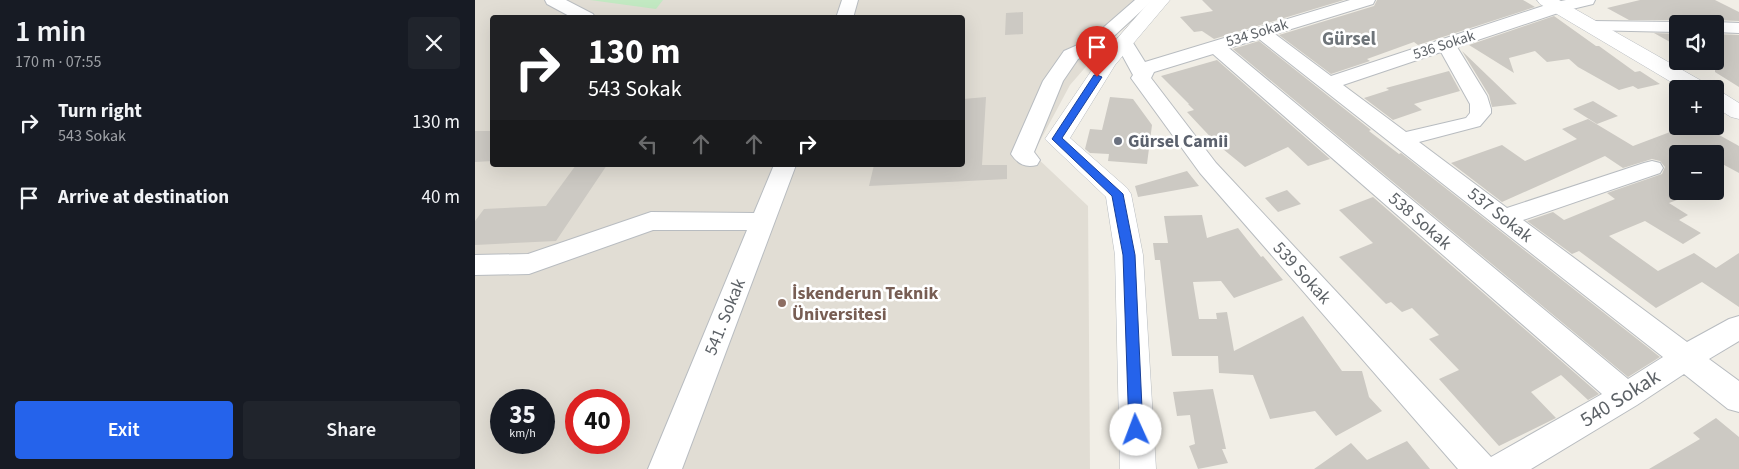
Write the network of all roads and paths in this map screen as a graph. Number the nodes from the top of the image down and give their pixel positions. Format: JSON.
{"nodes":[{"id":1,"x":553,"y":0,"type":"edge"},
{"id":2,"x":850,"y":0,"type":"edge"},
{"id":3,"x":1145,"y":0,"type":"edge"},
{"id":4,"x":1161,"y":0,"type":"edge"},
{"id":5,"x":1367,"y":0,"type":"edge"},
{"id":6,"x":1587,"y":0,"type":"edge"},
{"id":7,"x":1552,"y":3,"type":"edge"},
{"id":8,"x":581,"y":15,"type":"edge"},
{"id":9,"x":845,"y":15,"type":"edge"},
{"id":10,"x":1591,"y":26,"type":"junction"},
{"id":11,"x":1669,"y":27,"type":"edge"},
{"id":12,"x":1724,"y":28,"type":"edge"},
{"id":13,"x":1739,"y":28,"type":"edge"},
{"id":14,"x":1261,"y":32,"type":"junction"},
{"id":15,"x":1124,"y":42,"type":"junction"},
{"id":16,"x":1446,"y":44,"type":"junction"},
{"id":17,"x":1215,"y":46,"type":"junction"},
{"id":18,"x":1144,"y":70,"type":"junction"},
{"id":19,"x":1684,"y":80,"type":"edge"},
{"id":20,"x":1329,"y":83,"type":"junction"},
{"id":21,"x":1724,"y":103,"type":"edge"},
{"id":22,"x":1739,"y":112,"type":"edge"},
{"id":23,"x":1402,"y":140,"type":"junction"},
{"id":24,"x":1029,"y":160,"type":"dead end"},
{"id":25,"x":784,"y":167,"type":"edge"},
{"id":26,"x":1652,"y":168,"type":"dead end"},
{"id":27,"x":1503,"y":218,"type":"junction"},
{"id":28,"x":763,"y":222,"type":"junction"},
{"id":29,"x":475,"y":265,"type":"edge"},
{"id":30,"x":1739,"y":326,"type":"edge"},
{"id":31,"x":1685,"y":358,"type":"junction"},
{"id":32,"x":1625,"y":396,"type":"junction"},
{"id":33,"x":1739,"y":399,"type":"edge"},
{"id":34,"x":665,"y":469,"type":"edge"},
{"id":35,"x":1137,"y":469,"type":"edge"},
{"id":36,"x":1480,"y":469,"type":"edge"},
{"id":37,"x":1501,"y":469,"type":"edge"}],
"edges":[{"from":1,"to":8,"type":"street"},
{"from":2,"to":9,"type":"street"},
{"from":3,"to":24,"type":"street"},
{"from":4,"to":15,"type":"street"},
{"from":5,"to":14,"type":"street","name":"534 Sokak"},
{"from":6,"to":7,"type":"street","name":"536 Sokak"},
{"from":7,"to":10,"type":"street"},
{"from":7,"to":16,"type":"street","name":"536 Sokak"},
{"from":10,"to":11,"type":"street"},
{"from":10,"to":19,"type":"street"},
{"from":12,"to":13,"type":"street"},
{"from":14,"to":17,"type":"street","name":"534 Sokak"},
{"from":14,"to":20,"type":"street","name":"537 Sokak"},
{"from":15,"to":18,"type":"street","name":"539 Sokak"},
{"from":15,"to":35,"type":"street"},
{"from":16,"to":20,"type":"street","name":"536 Sokak"},
{"from":16,"to":23,"type":"street"},
{"from":17,"to":18,"type":"street","name":"534 Sokak"},
{"from":17,"to":32,"type":"street","name":"538 Sokak"},
{"from":18,"to":36,"type":"street","name":"539 Sokak"},
{"from":20,"to":23,"type":"street","name":"537 Sokak"},
{"from":21,"to":22,"type":"street"},
{"from":23,"to":27,"type":"street","name":"537 Sokak"},
{"from":25,"to":28,"type":"street","name":"541. Sokak"},
{"from":26,"to":27,"type":"street"},
{"from":27,"to":31,"type":"street","name":"537 Sokak"},
{"from":28,"to":29,"type":"street"},
{"from":28,"to":34,"type":"street","name":"541. Sokak"},
{"from":30,"to":31,"type":"street","name":"540 Sokak"},
{"from":31,"to":32,"type":"street","name":"540 Sokak"},
{"from":31,"to":33,"type":"street","name":"537 Sokak"},
{"from":32,"to":37,"type":"street","name":"540 Sokak"}]}
